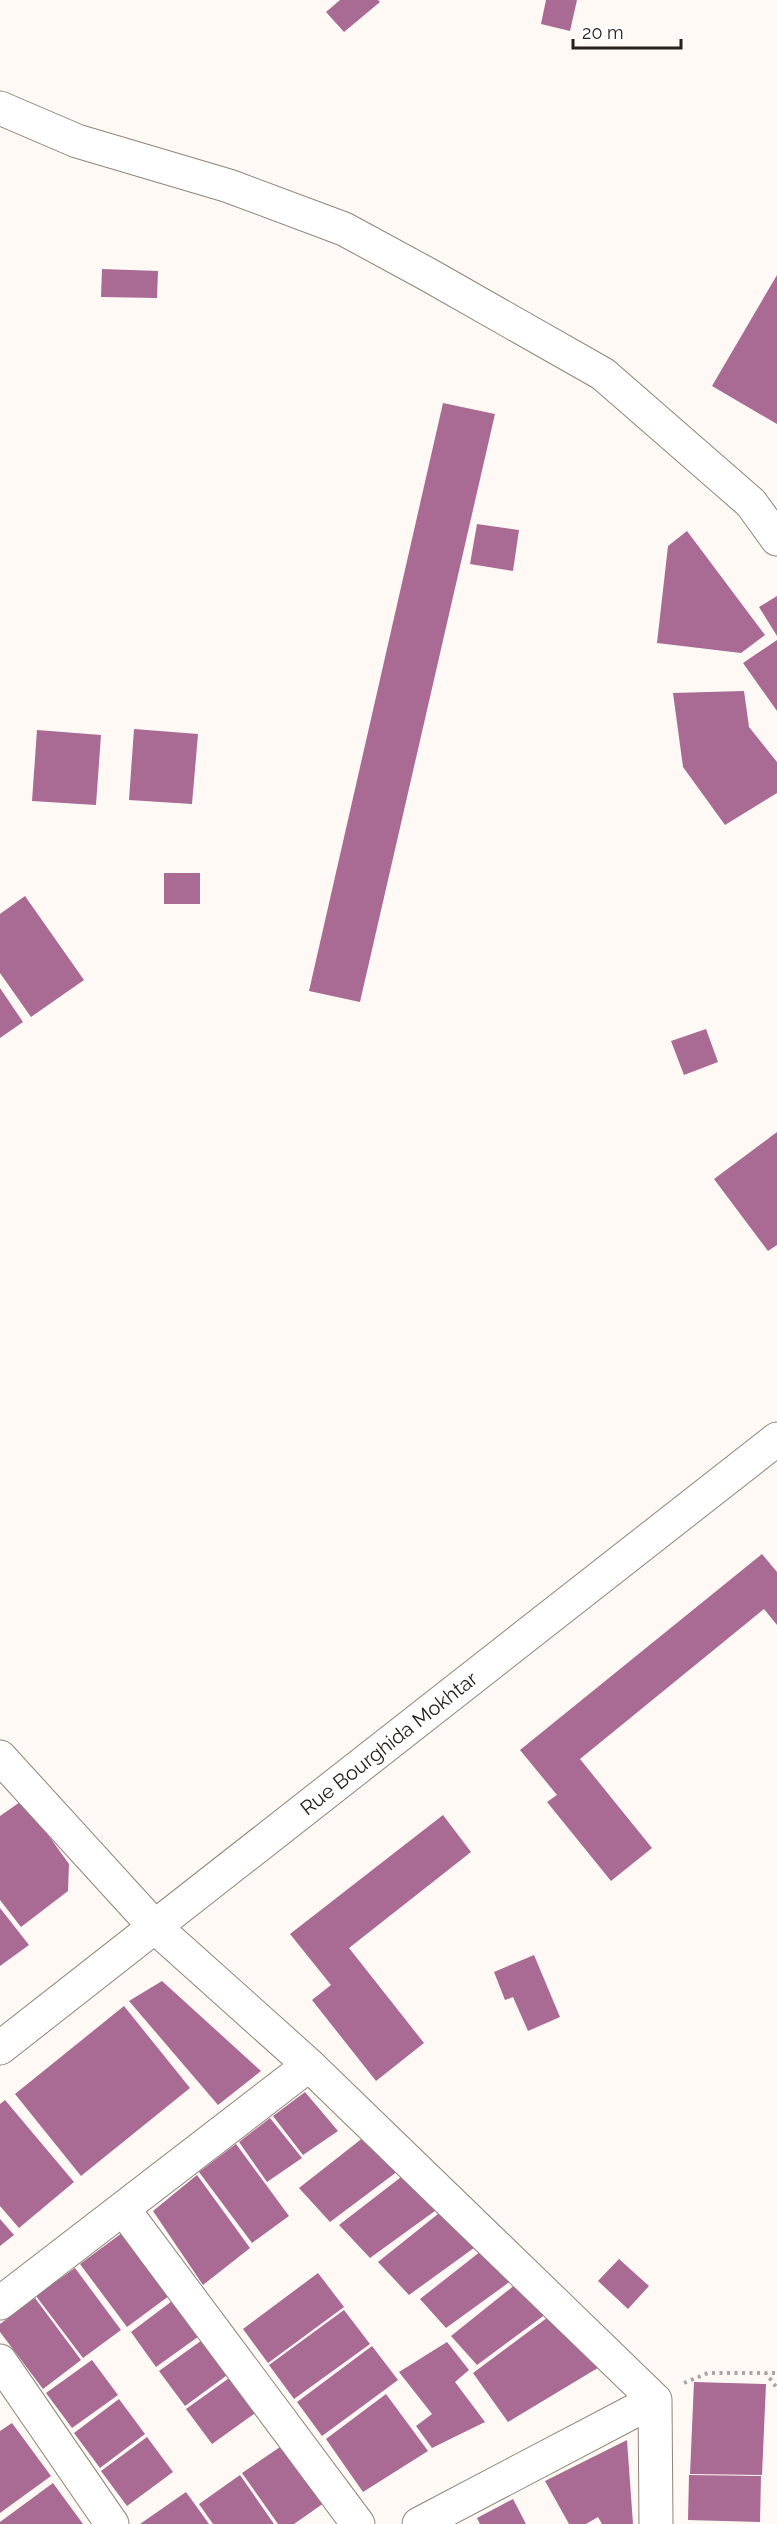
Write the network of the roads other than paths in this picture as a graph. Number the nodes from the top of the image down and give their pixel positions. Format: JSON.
{"nodes":[{"id":1,"x":0,"y":108,"type":"edge"},
{"id":2,"x":777,"y":539,"type":"edge"},
{"id":3,"x":777,"y":1440,"type":"edge"},
{"id":4,"x":0,"y":1757,"type":"edge"},
{"id":5,"x":155,"y":1927,"type":"junction"},
{"id":6,"x":0,"y":2048,"type":"edge"},
{"id":7,"x":309,"y":2065,"type":"junction"},
{"id":8,"x":124,"y":2210,"type":"junction"},
{"id":9,"x":0,"y":2303,"type":"edge"},
{"id":10,"x":0,"y":2361,"type":"edge"},
{"id":11,"x":655,"y":2400,"type":"junction"},
{"id":12,"x":112,"y":2524,"type":"edge"},
{"id":13,"x":358,"y":2524,"type":"edge"},
{"id":14,"x":419,"y":2524,"type":"edge"},
{"id":15,"x":656,"y":2524,"type":"edge"}],
"edges":[{"from":1,"to":2,"type":"street"},
{"from":3,"to":5,"type":"street","name":"Rue Bourghida Mokhtar"},
{"from":4,"to":5,"type":"street"},
{"from":5,"to":6,"type":"street","name":"Rue Bourghida Mokhtar"},
{"from":5,"to":7,"type":"street"},
{"from":7,"to":8,"type":"street"},
{"from":7,"to":11,"type":"street"},
{"from":8,"to":9,"type":"street"},
{"from":8,"to":13,"type":"street"},
{"from":10,"to":12,"type":"street"},
{"from":11,"to":14,"type":"street"},
{"from":11,"to":15,"type":"street"}]}
